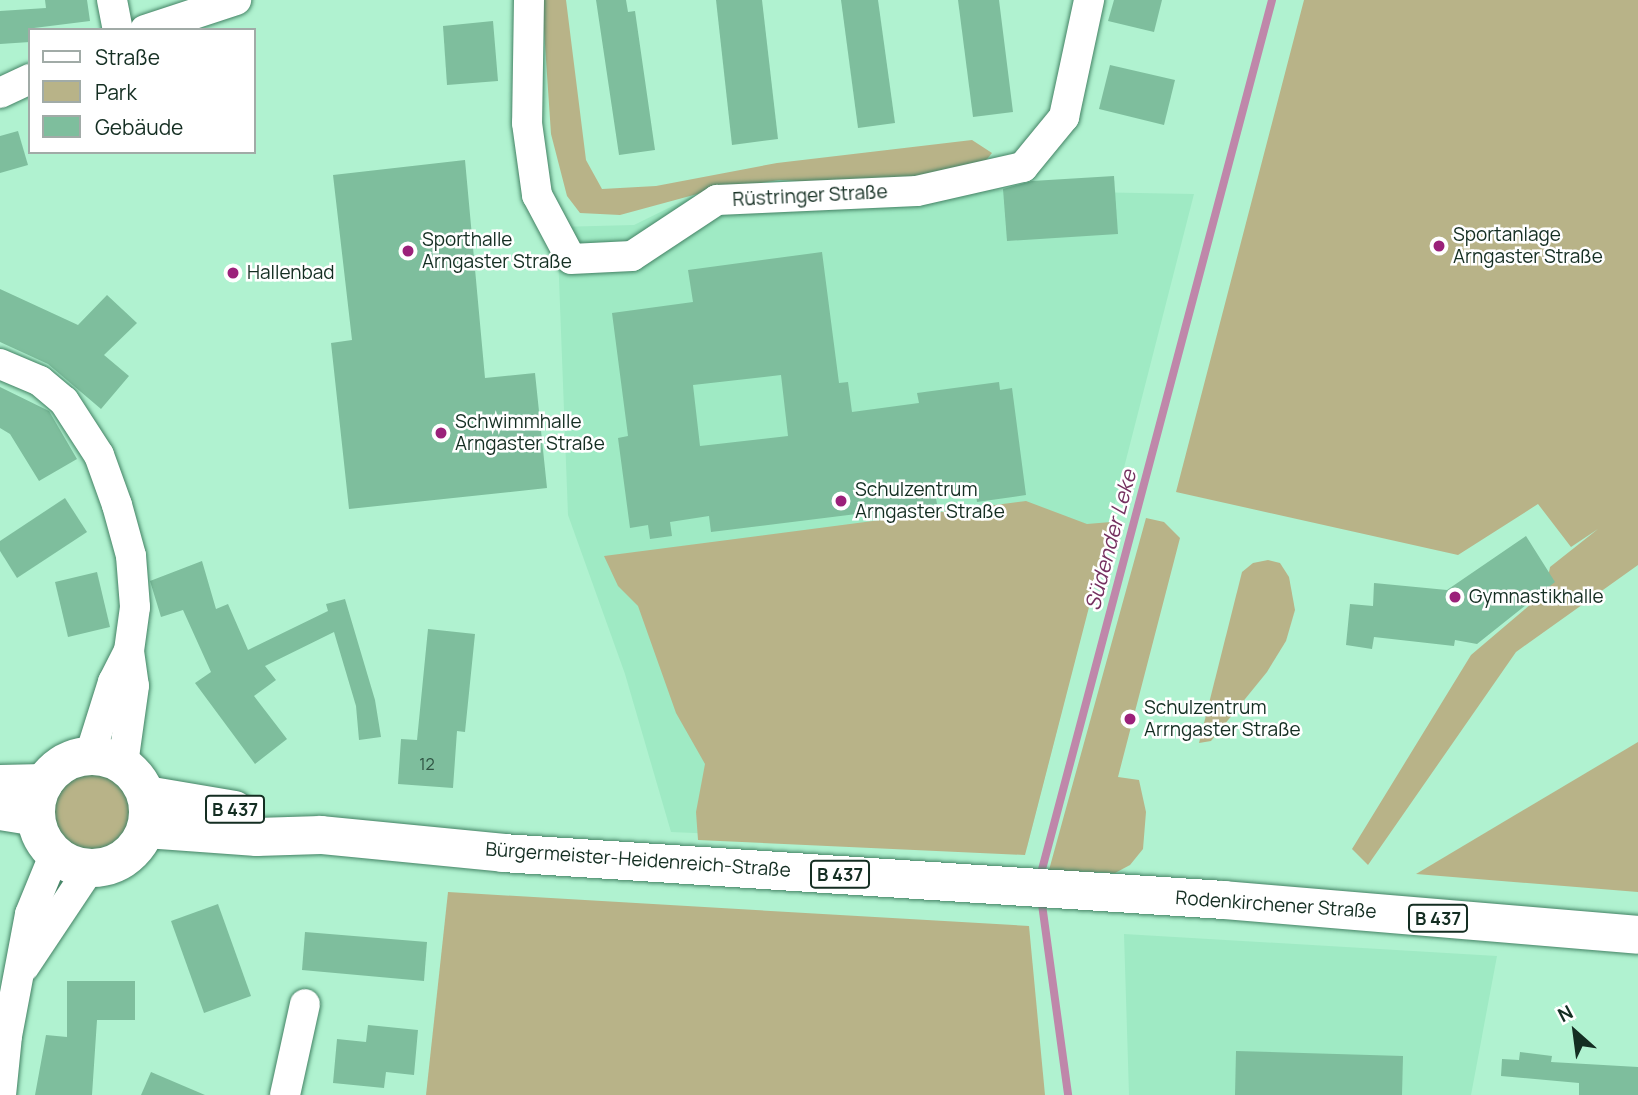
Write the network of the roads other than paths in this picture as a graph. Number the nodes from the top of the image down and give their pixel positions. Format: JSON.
{"nodes":[{"id":1,"x":113,"y":0,"type":"edge"},
{"id":2,"x":236,"y":0,"type":"edge"},
{"id":3,"x":529,"y":0,"type":"edge"},
{"id":4,"x":1089,"y":0,"type":"edge"},
{"id":5,"x":118,"y":28,"type":"edge"},
{"id":6,"x":151,"y":28,"type":"edge"},
{"id":7,"x":28,"y":80,"type":"edge"},
{"id":8,"x":0,"y":93,"type":"edge"},
{"id":9,"x":0,"y":364,"type":"edge"},
{"id":10,"x":106,"y":760,"type":"junction"},
{"id":11,"x":0,"y":784,"type":"edge"},
{"id":12,"x":27,"y":804,"type":"edge"},
{"id":13,"x":146,"y":812,"type":"junction"},
{"id":14,"x":55,"y":853,"type":"junction"},
{"id":15,"x":90,"y":868,"type":"junction"},
{"id":16,"x":998,"y":887,"type":"joint"},
{"id":17,"x":1638,"y":935,"type":"edge"},
{"id":18,"x":9,"y":974,"type":"edge"},
{"id":19,"x":305,"y":1004,"type":"dead end"},
{"id":20,"x":1,"y":1095,"type":"edge"},
{"id":21,"x":285,"y":1095,"type":"edge"}],
"edges":[{"from":1,"to":5,"type":"street"},
{"from":2,"to":6,"type":"street"},
{"from":3,"to":4,"type":"street","name":"Rüstringer Straße"},
{"from":7,"to":8,"type":"street"},
{"from":9,"to":10,"type":"street"},
{"from":10,"to":12,"type":"main road"},
{"from":10,"to":13,"type":"main road"},
{"from":11,"to":12,"type":"main road"},
{"from":12,"to":14,"type":"main road"},
{"from":13,"to":15,"type":"main road"},
{"from":13,"to":16,"type":"main road","name":"Bürgermeister-Heidenreich-Straße","number":"B 437"},
{"from":14,"to":15,"type":"main road"},
{"from":14,"to":18,"type":"street"},
{"from":15,"to":18,"type":"street"},
{"from":16,"to":17,"type":"main road","name":"Rodenkirchener Straße","number":"B 437"},
{"from":18,"to":20,"type":"street"},
{"from":19,"to":21,"type":"street"}]}
